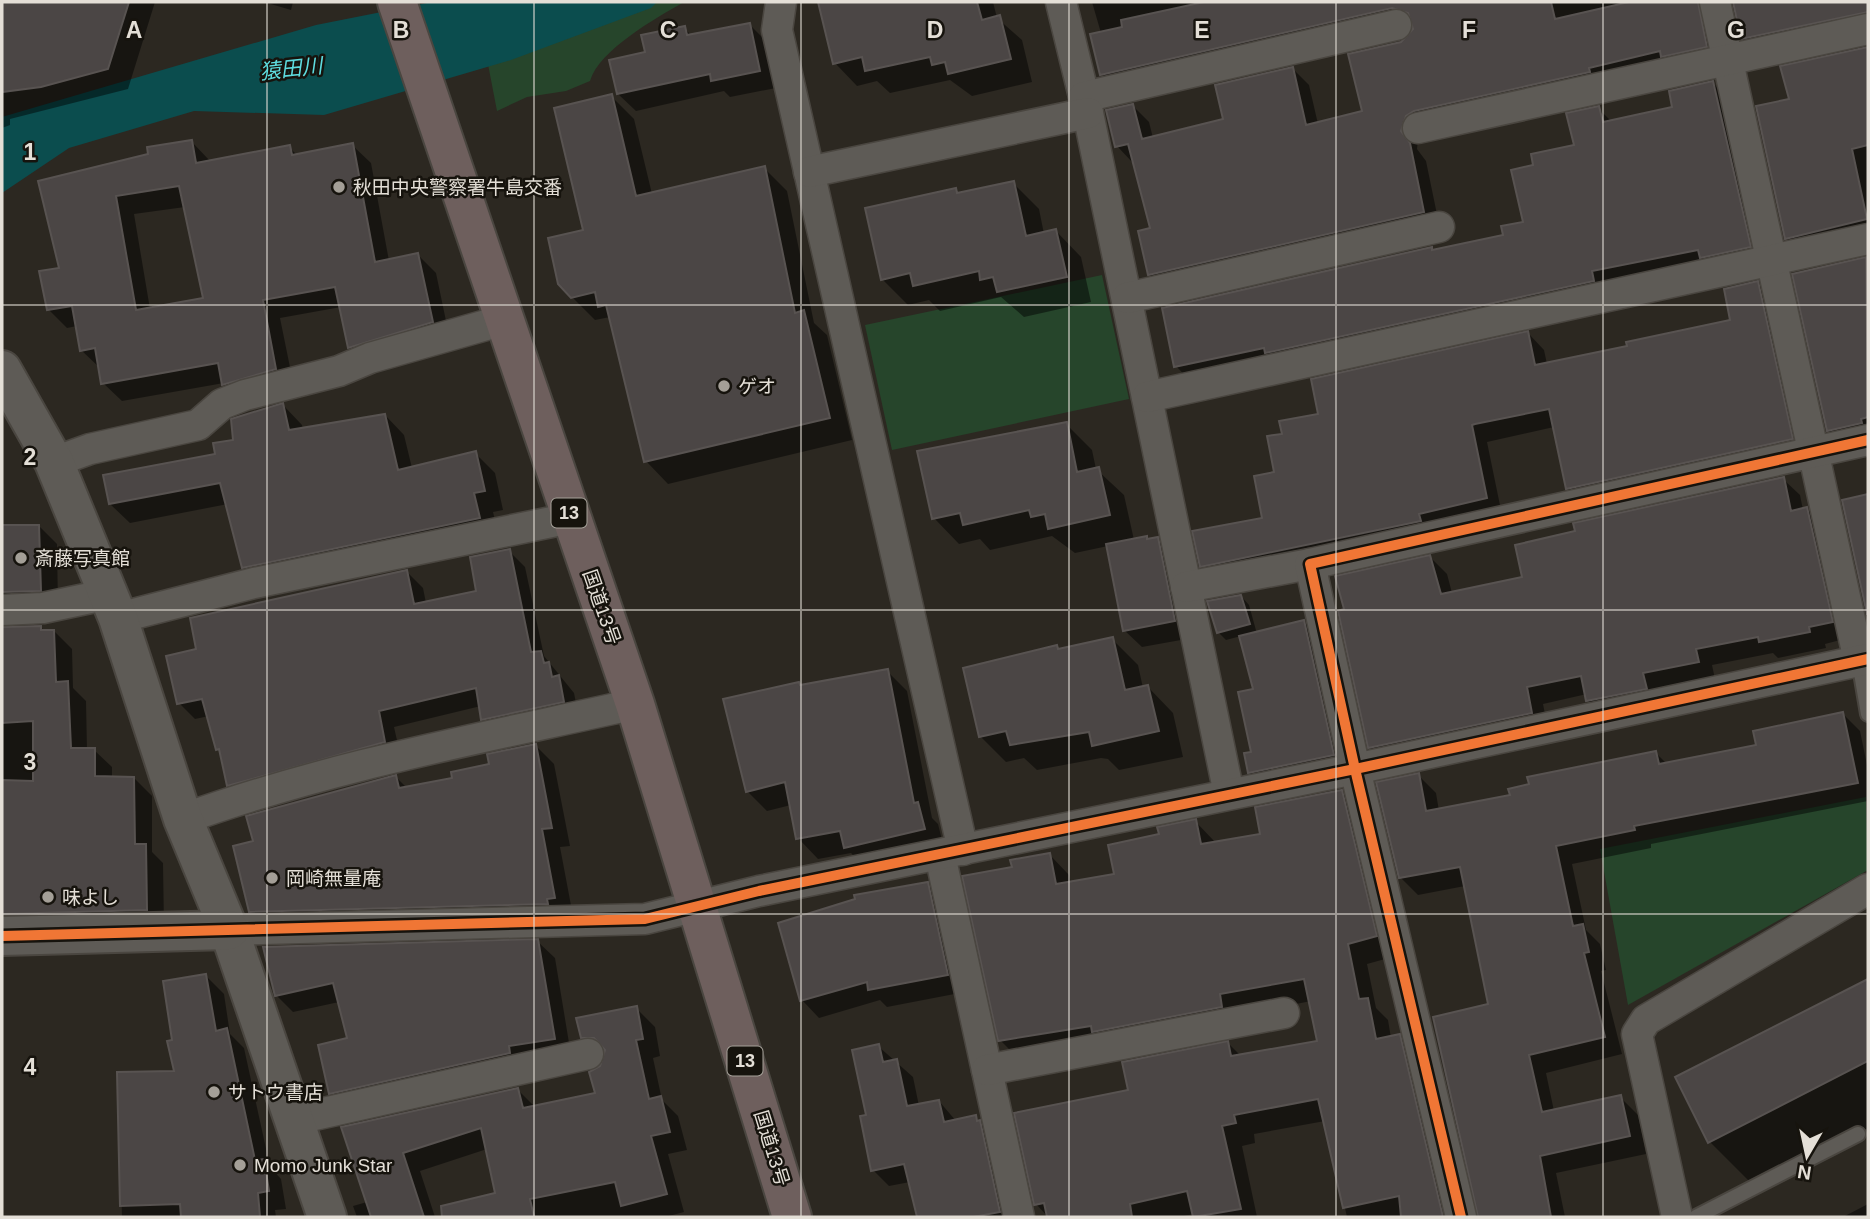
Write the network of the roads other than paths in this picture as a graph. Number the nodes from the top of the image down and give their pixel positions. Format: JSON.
{"nodes":[{"id":1,"x":397,"y":2,"type":"edge"},
{"id":2,"x":781,"y":2,"type":"edge"},
{"id":3,"x":1062,"y":2,"type":"edge"},
{"id":4,"x":1715,"y":2,"type":"edge"},
{"id":5,"x":1396,"y":26,"type":"dead end"},
{"id":6,"x":1868,"y":29,"type":"edge"},
{"id":7,"x":1729,"y":58,"type":"junction"},
{"id":8,"x":1086,"y":105,"type":"junction"},
{"id":9,"x":1418,"y":128,"type":"dead end"},
{"id":10,"x":809,"y":173,"type":"junction"},
{"id":11,"x":1439,"y":227,"type":"dead end"},
{"id":12,"x":1868,"y":239,"type":"edge"},
{"id":13,"x":1771,"y":260,"type":"junction"},
{"id":14,"x":1127,"y":298,"type":"junction"},
{"id":15,"x":504,"y":320,"type":"junction"},
{"id":16,"x":2,"y":370,"type":"edge"},
{"id":17,"x":1147,"y":397,"type":"junction"},
{"id":18,"x":1868,"y":440,"type":"edge"},
{"id":19,"x":1811,"y":452,"type":"junction"},
{"id":20,"x":54,"y":461,"type":"junction"},
{"id":21,"x":571,"y":519,"type":"junction"},
{"id":22,"x":1310,"y":564,"type":"junction"},
{"id":23,"x":1186,"y":587,"type":"junction"},
{"id":24,"x":113,"y":606,"type":"junction"},
{"id":25,"x":2,"y":610,"type":"edge"},
{"id":26,"x":1863,"y":660,"type":"edge"},
{"id":27,"x":635,"y":704,"type":"junction"},
{"id":28,"x":1868,"y":714,"type":"edge"},
{"id":29,"x":1355,"y":769,"type":"junction"},
{"id":30,"x":1229,"y":794,"type":"junction"},
{"id":31,"x":183,"y":818,"type":"junction"},
{"id":32,"x":952,"y":852,"type":"junction"},
{"id":33,"x":1868,"y":889,"type":"edge"},
{"id":34,"x":696,"y":905,"type":"junction"},
{"id":35,"x":229,"y":930,"type":"junction"},
{"id":36,"x":2,"y":936,"type":"edge"},
{"id":37,"x":1284,"y":1013,"type":"dead end"},
{"id":38,"x":588,"y":1054,"type":"dead end"},
{"id":39,"x":987,"y":1070,"type":"junction"},
{"id":40,"x":292,"y":1120,"type":"junction"},
{"id":41,"x":1858,"y":1135,"type":"dead end"},
{"id":42,"x":327,"y":1217,"type":"edge"},
{"id":43,"x":792,"y":1217,"type":"edge"},
{"id":44,"x":1019,"y":1217,"type":"edge"},
{"id":45,"x":1461,"y":1217,"type":"edge"},
{"id":46,"x":1678,"y":1217,"type":"edge"},
{"id":47,"x":1696,"y":1217,"type":"edge"}],
"edges":[{"from":1,"to":15,"type":"highway","name":"国道13号","number":"13"},
{"from":2,"to":10,"type":"street"},
{"from":3,"to":8,"type":"street"},
{"from":4,"to":7,"type":"street"},
{"from":5,"to":8,"type":"street"},
{"from":6,"to":7,"type":"street"},
{"from":7,"to":9,"type":"street"},
{"from":7,"to":13,"type":"street"},
{"from":8,"to":10,"type":"street"},
{"from":8,"to":14,"type":"street"},
{"from":10,"to":32,"type":"street"},
{"from":11,"to":14,"type":"street"},
{"from":12,"to":13,"type":"street"},
{"from":13,"to":17,"type":"street"},
{"from":13,"to":19,"type":"street"},
{"from":14,"to":17,"type":"street"},
{"from":15,"to":20,"type":"street"},
{"from":15,"to":21,"type":"highway","name":"国道13号","number":"13"},
{"from":16,"to":20,"type":"street"},
{"from":17,"to":23,"type":"street"},
{"from":18,"to":19,"type":"street"},
{"from":19,"to":22,"type":"street"},
{"from":19,"to":26,"type":"street"},
{"from":20,"to":24,"type":"street"},
{"from":21,"to":24,"type":"street"},
{"from":21,"to":27,"type":"highway","name":"国道13号","number":"13"},
{"from":22,"to":23,"type":"street"},
{"from":22,"to":29,"type":"street"},
{"from":23,"to":30,"type":"street"},
{"from":24,"to":25,"type":"street"},
{"from":24,"to":31,"type":"street"},
{"from":26,"to":28,"type":"lane"},
{"from":26,"to":29,"type":"street"},
{"from":27,"to":31,"type":"street"},
{"from":27,"to":34,"type":"highway","name":"国道13号","number":"13"},
{"from":29,"to":30,"type":"street"},
{"from":29,"to":45,"type":"street"},
{"from":30,"to":32,"type":"street"},
{"from":31,"to":35,"type":"street"},
{"from":32,"to":34,"type":"street"},
{"from":32,"to":39,"type":"street"},
{"from":33,"to":46,"type":"street"},
{"from":34,"to":35,"type":"street"},
{"from":34,"to":43,"type":"highway","name":"国道13号","number":"13"},
{"from":35,"to":36,"type":"street"},
{"from":35,"to":40,"type":"street"},
{"from":37,"to":39,"type":"street"},
{"from":38,"to":40,"type":"street"},
{"from":39,"to":44,"type":"street"},
{"from":40,"to":42,"type":"street"},
{"from":41,"to":47,"type":"lane"}]}
